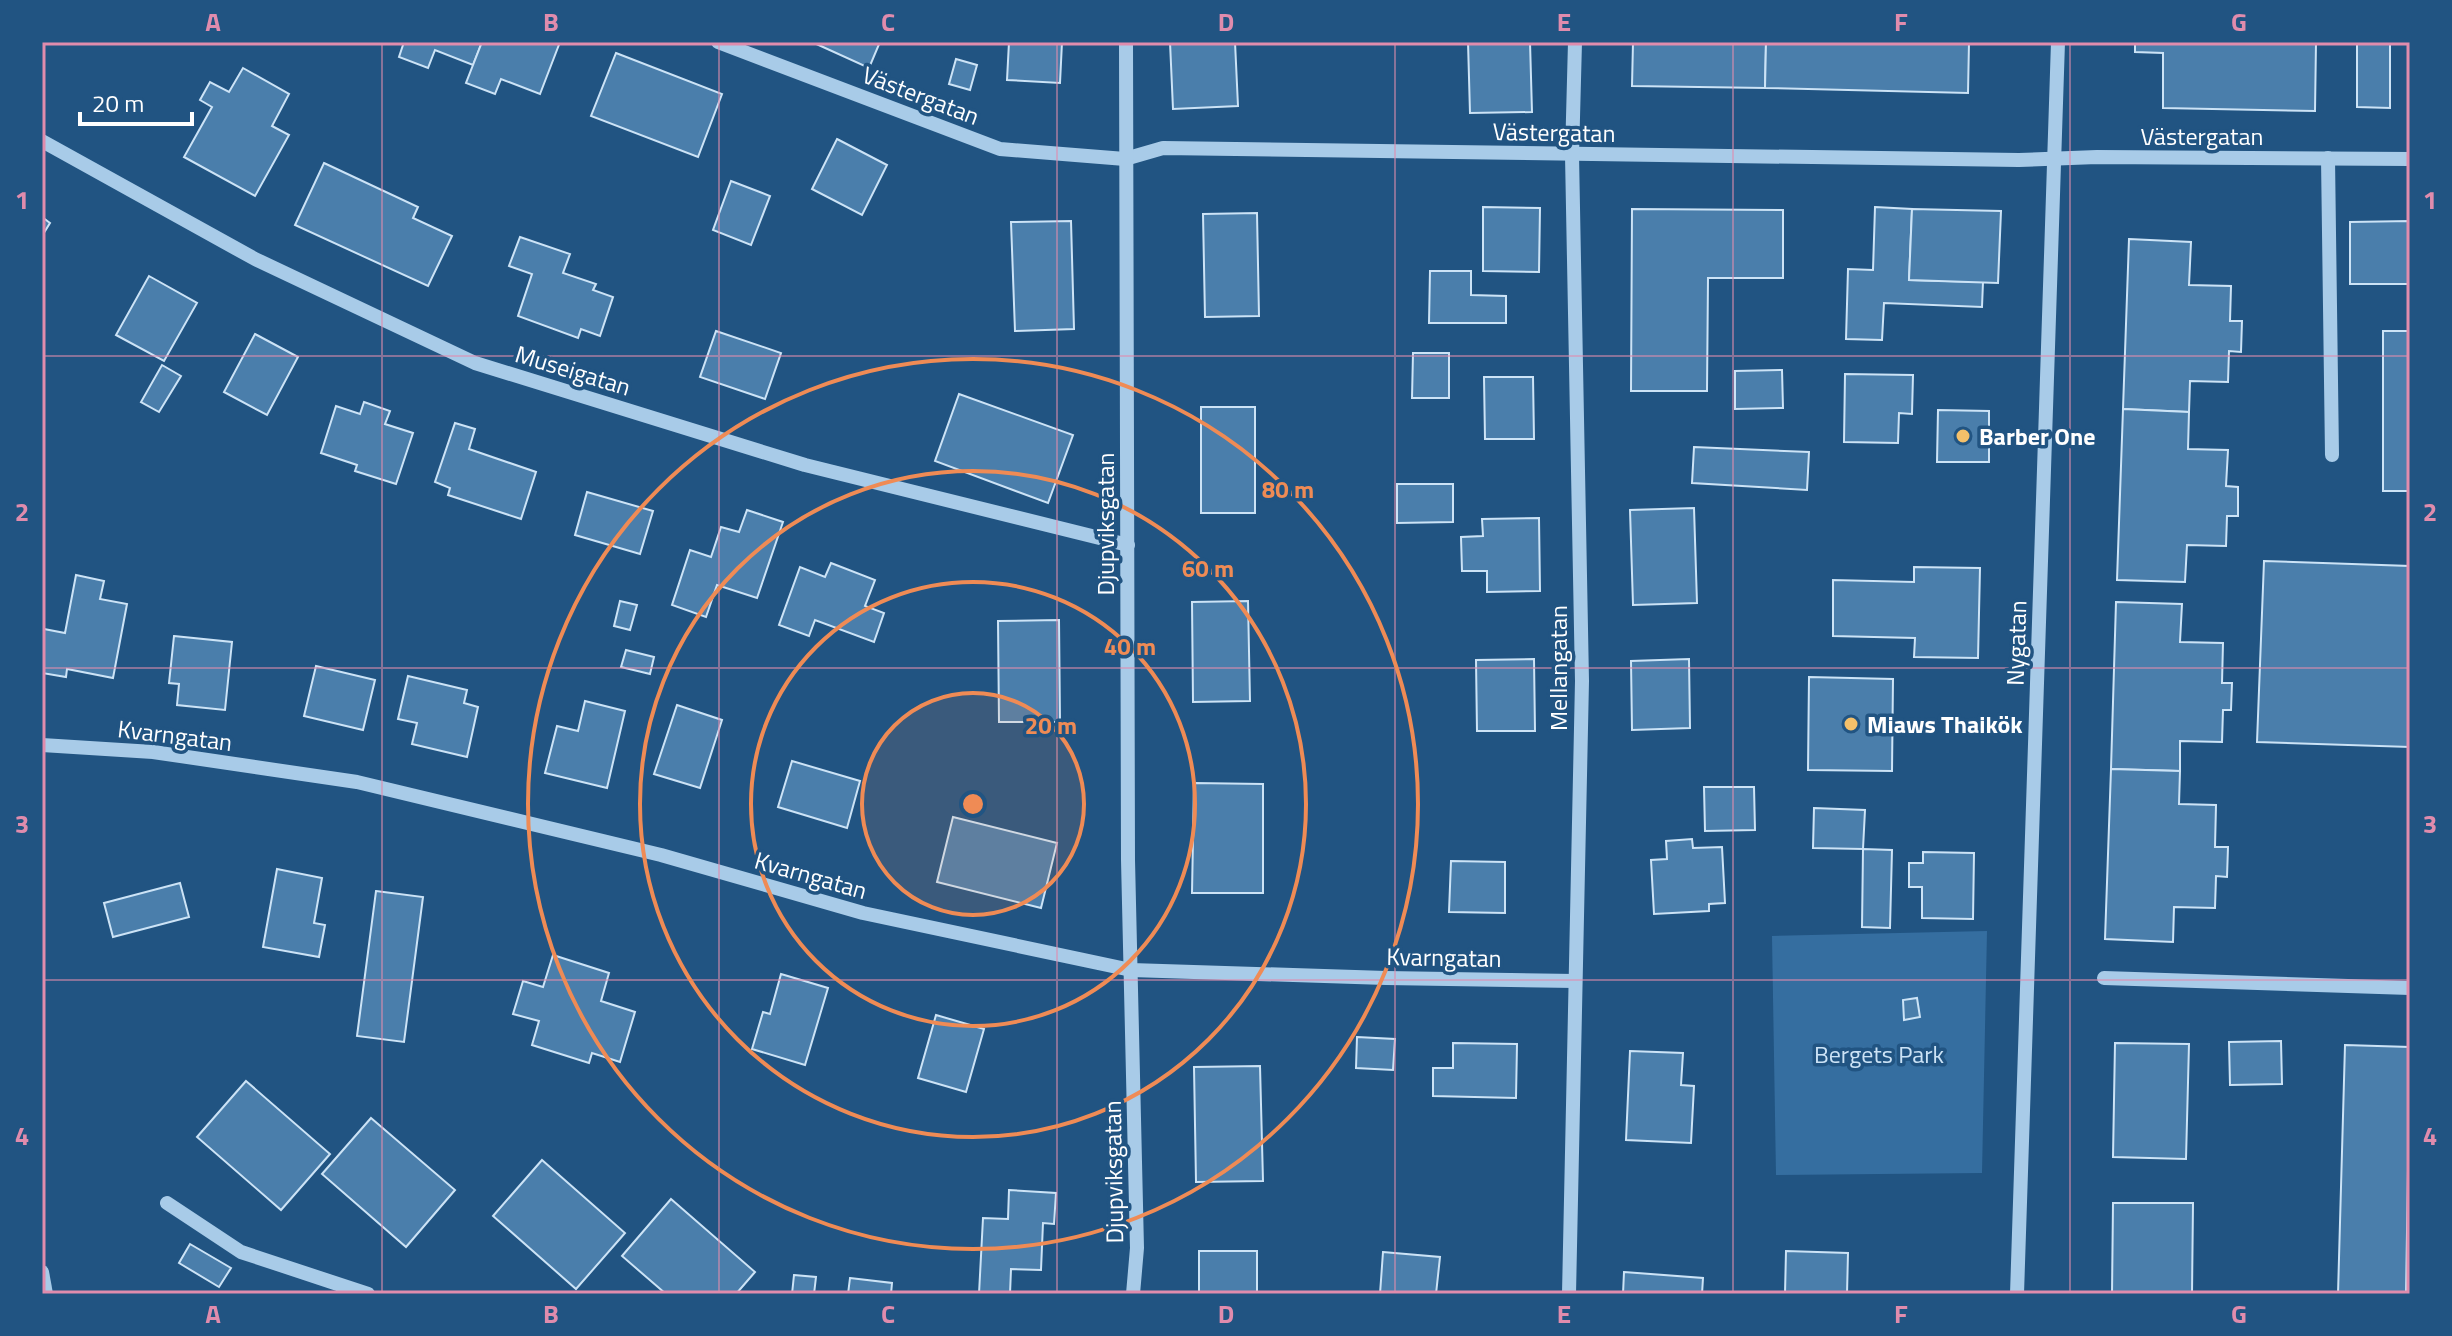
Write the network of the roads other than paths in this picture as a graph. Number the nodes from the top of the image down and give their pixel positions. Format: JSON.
{"nodes":[{"id":1,"x":718,"y":42,"type":"edge"},
{"id":2,"x":1126,"y":42,"type":"edge"},
{"id":3,"x":1575,"y":42,"type":"edge"},
{"id":4,"x":2058,"y":42,"type":"edge"},
{"id":5,"x":42,"y":141,"type":"edge"},
{"id":6,"x":1572,"y":155,"type":"junction"},
{"id":7,"x":2328,"y":158,"type":"junction"},
{"id":8,"x":1125,"y":159,"type":"junction"},
{"id":9,"x":2410,"y":159,"type":"edge"},
{"id":10,"x":2053,"y":160,"type":"junction"},
{"id":11,"x":2332,"y":455,"type":"dead end"},
{"id":12,"x":1128,"y":545,"type":"junction"},
{"id":13,"x":42,"y":745,"type":"edge"},
{"id":14,"x":1131,"y":970,"type":"junction"},
{"id":15,"x":2104,"y":978,"type":"dead end"},
{"id":16,"x":1575,"y":981,"type":"junction"},
{"id":17,"x":2410,"y":988,"type":"edge"},
{"id":18,"x":167,"y":1203,"type":"dead end"},
{"id":19,"x":42,"y":1272,"type":"edge"},
{"id":20,"x":46,"y":1294,"type":"edge"},
{"id":21,"x":368,"y":1294,"type":"edge"},
{"id":22,"x":1133,"y":1294,"type":"edge"},
{"id":23,"x":1569,"y":1294,"type":"edge"},
{"id":24,"x":2017,"y":1294,"type":"edge"}],
"edges":[{"from":1,"to":8,"type":"street","name":"Västergatan"},
{"from":2,"to":8,"type":"street","name":"Djupviksgatan"},
{"from":3,"to":6,"type":"street","name":"Mellangatan"},
{"from":4,"to":10,"type":"street","name":"Nygatan"},
{"from":5,"to":12,"type":"street","name":"Museigatan"},
{"from":6,"to":8,"type":"street","name":"Västergatan"},
{"from":6,"to":10,"type":"street","name":"Västergatan"},
{"from":6,"to":16,"type":"street","name":"Mellangatan"},
{"from":7,"to":9,"type":"street","name":"Västergatan"},
{"from":7,"to":10,"type":"street","name":"Västergatan"},
{"from":7,"to":11,"type":"street"},
{"from":8,"to":12,"type":"street","name":"Djupviksgatan"},
{"from":10,"to":24,"type":"street","name":"Nygatan"},
{"from":12,"to":14,"type":"street","name":"Djupviksgatan"},
{"from":13,"to":14,"type":"street","name":"Kvarngatan"},
{"from":14,"to":16,"type":"street","name":"Kvarngatan"},
{"from":14,"to":22,"type":"street","name":"Djupviksgatan"},
{"from":15,"to":17,"type":"street"},
{"from":16,"to":23,"type":"street","name":"Mellangatan"},
{"from":18,"to":21,"type":"street"},
{"from":19,"to":20,"type":"street"}]}
